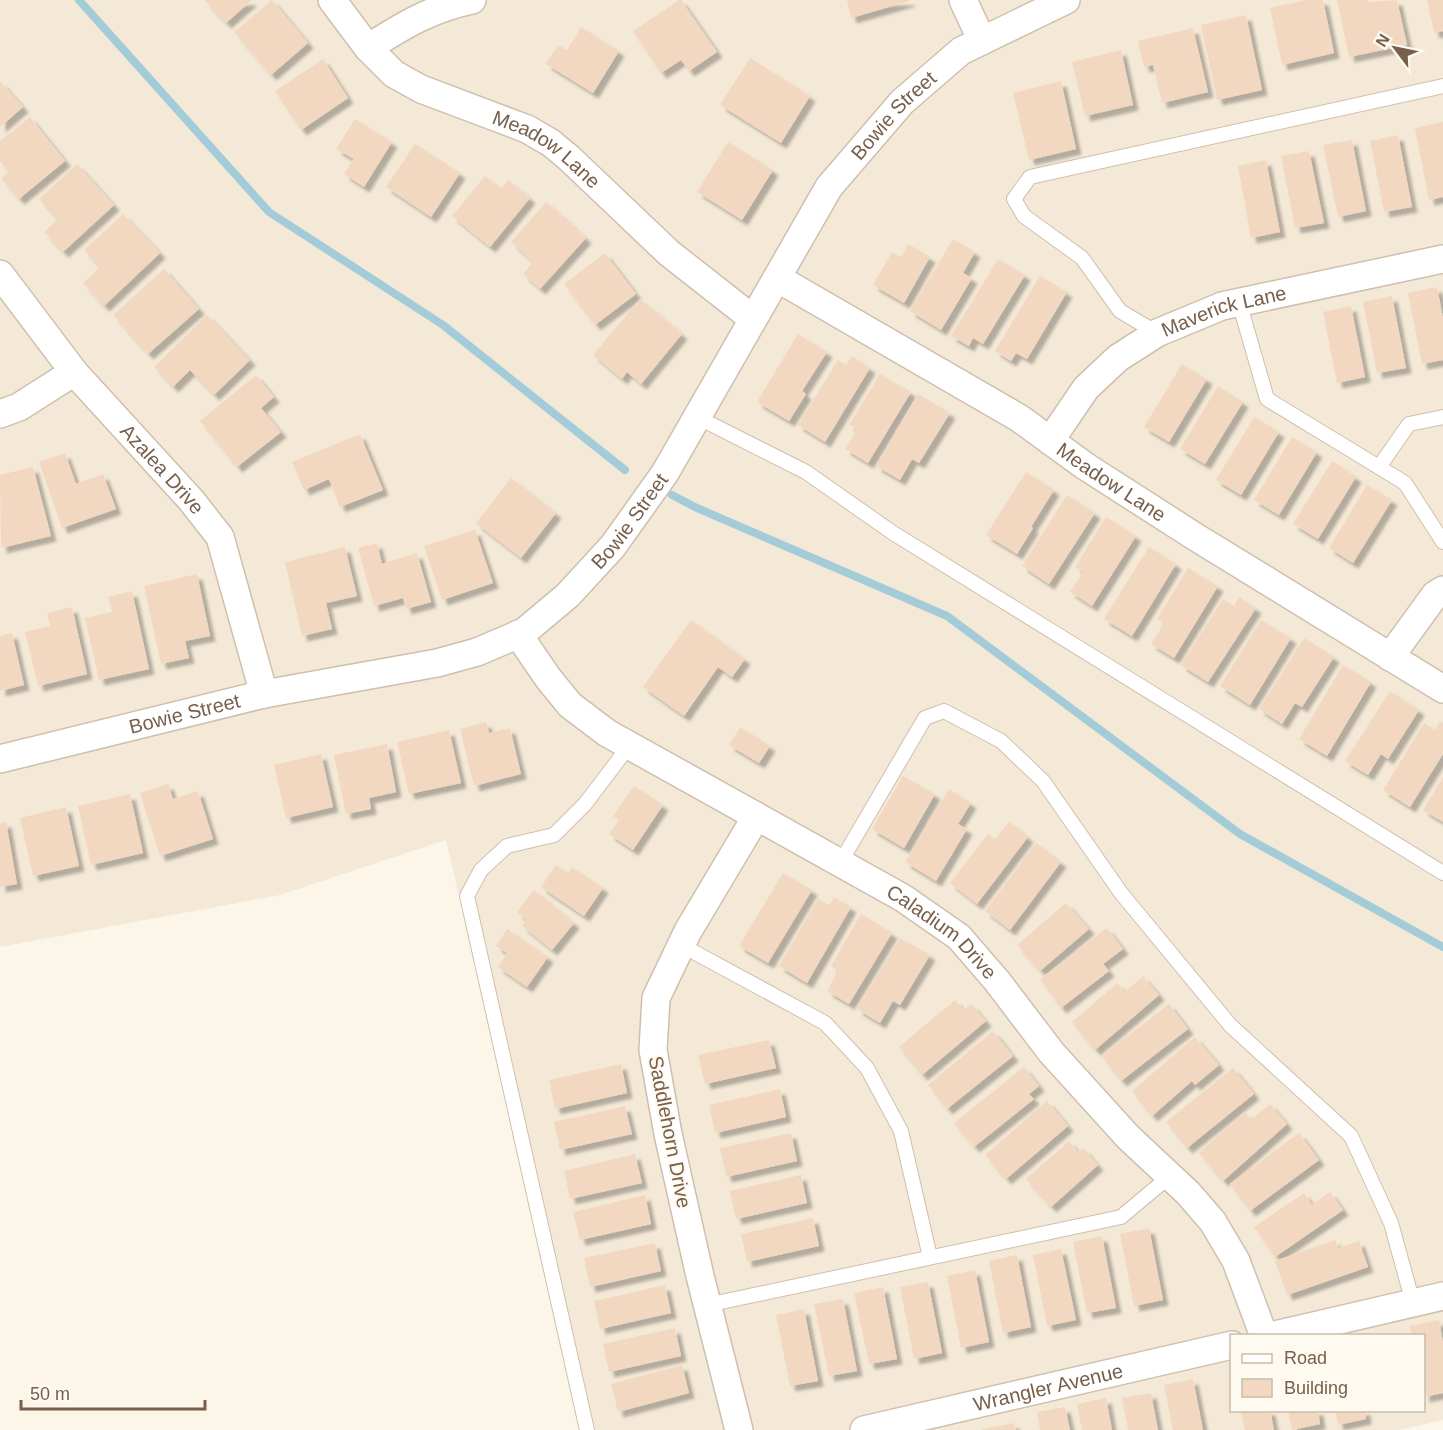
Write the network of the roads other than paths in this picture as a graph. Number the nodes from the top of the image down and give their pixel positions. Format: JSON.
{"nodes":[{"id":1,"x":332,"y":0,"type":"edge"},
{"id":2,"x":472,"y":0,"type":"edge"},
{"id":3,"x":963,"y":0,"type":"edge"},
{"id":4,"x":1066,"y":0,"type":"edge"},
{"id":5,"x":982,"y":40,"type":"junction"},
{"id":6,"x":368,"y":48,"type":"junction"},
{"id":7,"x":1443,"y":86,"type":"edge"},
{"id":8,"x":1443,"y":259,"type":"edge"},
{"id":9,"x":0,"y":274,"type":"edge"},
{"id":10,"x":777,"y":278,"type":"junction"},
{"id":11,"x":1239,"y":302,"type":"junction"},
{"id":12,"x":753,"y":319,"type":"junction"},
{"id":13,"x":1157,"y":333,"type":"junction"},
{"id":14,"x":74,"y":372,"type":"junction"},
{"id":15,"x":0,"y":414,"type":"edge"},
{"id":16,"x":697,"y":417,"type":"junction"},
{"id":17,"x":1443,"y":417,"type":"edge"},
{"id":18,"x":1050,"y":441,"type":"junction"},
{"id":19,"x":1379,"y":467,"type":"junction"},
{"id":20,"x":1443,"y":542,"type":"edge"},
{"id":21,"x":1443,"y":590,"type":"edge"},
{"id":22,"x":518,"y":634,"type":"junction"},
{"id":23,"x":1390,"y":657,"type":"junction"},
{"id":24,"x":1443,"y":689,"type":"edge"},
{"id":25,"x":264,"y":694,"type":"junction"},
{"id":26,"x":629,"y":746,"type":"junction"},
{"id":27,"x":0,"y":759,"type":"edge"},
{"id":28,"x":756,"y":818,"type":"junction"},
{"id":29,"x":840,"y":863,"type":"junction"},
{"id":30,"x":1443,"y":873,"type":"edge"},
{"id":31,"x":681,"y":945,"type":"junction"},
{"id":32,"x":1170,"y":1176,"type":"junction"},
{"id":33,"x":930,"y":1257,"type":"junction"},
{"id":34,"x":1443,"y":1296,"type":"edge"},
{"id":35,"x":1413,"y":1303,"type":"junction"},
{"id":36,"x":707,"y":1305,"type":"junction"},
{"id":37,"x":1264,"y":1334,"type":"edge"},
{"id":38,"x":1275,"y":1334,"type":"edge"},
{"id":39,"x":1230,"y":1345,"type":"edge"},
{"id":40,"x":587,"y":1430,"type":"edge"},
{"id":41,"x":739,"y":1430,"type":"edge"},
{"id":42,"x":864,"y":1430,"type":"edge"}],
"edges":[{"from":1,"to":6,"type":"street","name":"Meadow Lane"},
{"from":2,"to":6,"type":"street"},
{"from":3,"to":5,"type":"street"},
{"from":4,"to":5,"type":"street","name":"Bowie Street"},
{"from":5,"to":10,"type":"street","name":"Bowie Street"},
{"from":6,"to":12,"type":"street","name":"Meadow Lane"},
{"from":7,"to":13,"type":"lane"},
{"from":8,"to":11,"type":"street","name":"Maverick Lane"},
{"from":9,"to":14,"type":"street","name":"Azalea Drive"},
{"from":10,"to":12,"type":"street","name":"Bowie Street"},
{"from":10,"to":18,"type":"street","name":"Meadow Lane"},
{"from":11,"to":13,"type":"street","name":"Maverick Lane"},
{"from":11,"to":19,"type":"lane"},
{"from":12,"to":16,"type":"street","name":"Bowie Street"},
{"from":13,"to":18,"type":"street","name":"Maverick Lane"},
{"from":14,"to":15,"type":"street"},
{"from":14,"to":25,"type":"street","name":"Azalea Drive"},
{"from":16,"to":22,"type":"street","name":"Bowie Street"},
{"from":16,"to":30,"type":"lane"},
{"from":17,"to":19,"type":"lane"},
{"from":18,"to":23,"type":"street","name":"Meadow Lane"},
{"from":19,"to":20,"type":"lane"},
{"from":21,"to":23,"type":"street"},
{"from":22,"to":25,"type":"street","name":"Bowie Street"},
{"from":22,"to":26,"type":"street","name":"Caladium Drive"},
{"from":23,"to":24,"type":"street","name":"Meadow Lane"},
{"from":25,"to":27,"type":"street","name":"Bowie Street"},
{"from":26,"to":28,"type":"street","name":"Caladium Drive"},
{"from":26,"to":40,"type":"lane"},
{"from":28,"to":29,"type":"street","name":"Caladium Drive"},
{"from":28,"to":31,"type":"street","name":"Saddlehorn Drive"},
{"from":29,"to":32,"type":"street","name":"Caladium Drive"},
{"from":29,"to":35,"type":"lane"},
{"from":31,"to":33,"type":"lane"},
{"from":31,"to":36,"type":"street","name":"Saddlehorn Drive"},
{"from":32,"to":33,"type":"lane"},
{"from":32,"to":37,"type":"street","name":"Caladium Drive"},
{"from":33,"to":36,"type":"lane"},
{"from":34,"to":35,"type":"street"},
{"from":35,"to":38,"type":"street"},
{"from":36,"to":41,"type":"street","name":"Saddlehorn Drive"},
{"from":39,"to":42,"type":"street","name":"Wrangler Avenue"}]}
